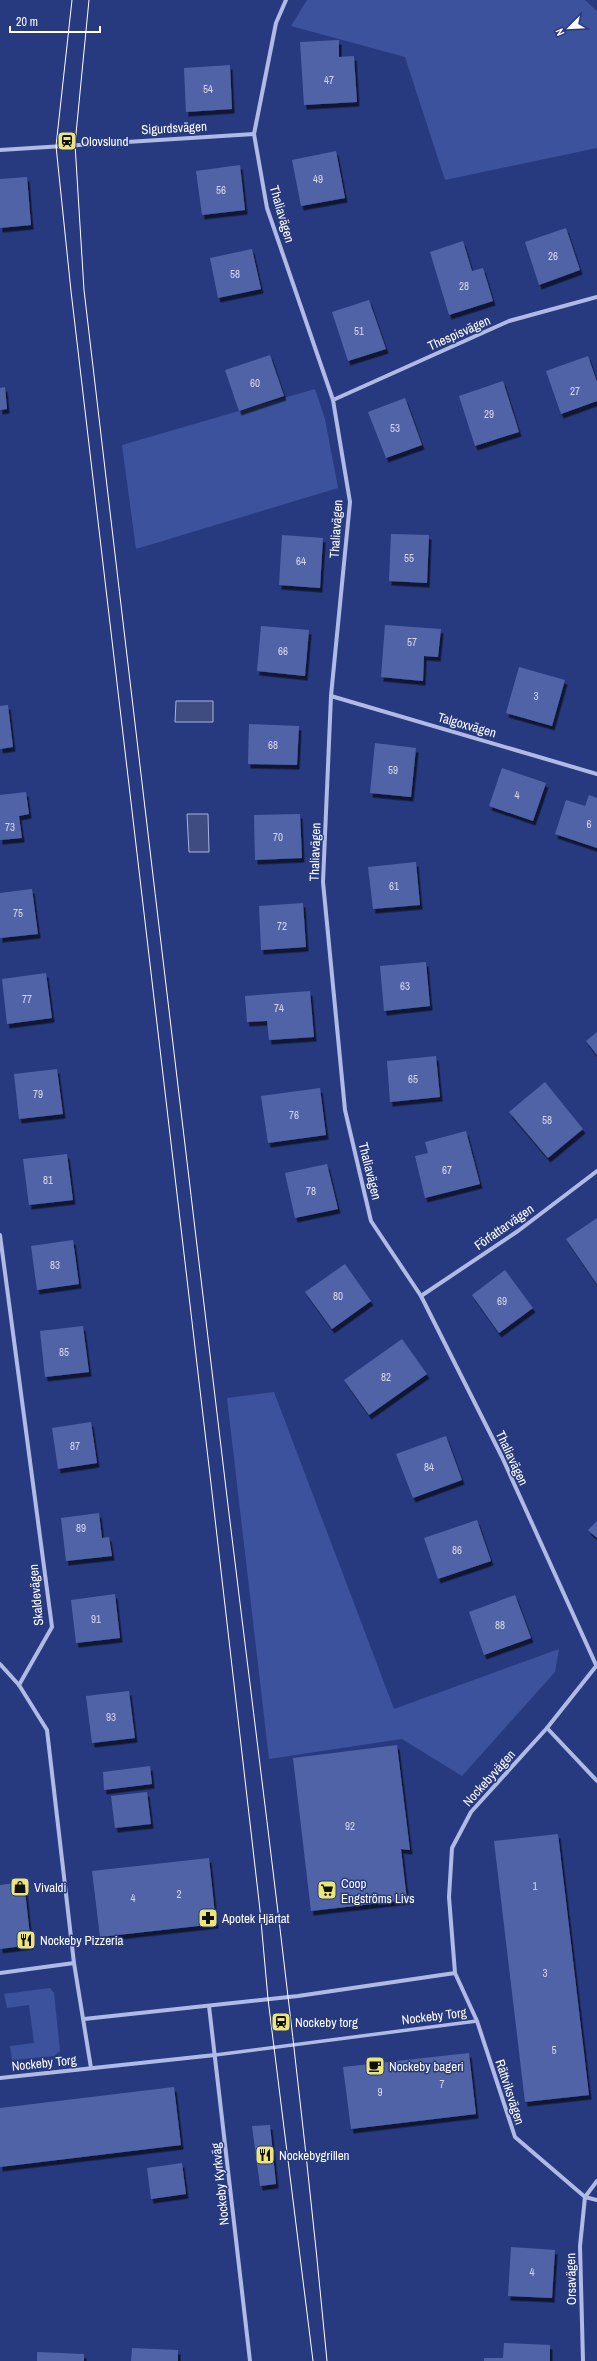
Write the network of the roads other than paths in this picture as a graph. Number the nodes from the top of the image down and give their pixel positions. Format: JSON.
{"nodes":[{"id":1,"x":286,"y":0,"type":"edge"},
{"id":2,"x":254,"y":134,"type":"junction"},
{"id":3,"x":0,"y":150,"type":"edge"},
{"id":4,"x":597,"y":297,"type":"edge"},
{"id":5,"x":333,"y":400,"type":"junction"},
{"id":6,"x":331,"y":696,"type":"junction"},
{"id":7,"x":597,"y":774,"type":"edge"},
{"id":8,"x":597,"y":1171,"type":"edge"},
{"id":9,"x":0,"y":1235,"type":"edge"},
{"id":10,"x":421,"y":1296,"type":"junction"},
{"id":11,"x":0,"y":1664,"type":"edge"},
{"id":12,"x":597,"y":1665,"type":"edge"},
{"id":13,"x":19,"y":1685,"type":"junction"},
{"id":14,"x":548,"y":1728,"type":"junction"},
{"id":15,"x":597,"y":1781,"type":"edge"},
{"id":16,"x":74,"y":1963,"type":"junction"},
{"id":17,"x":0,"y":1973,"type":"edge"},
{"id":18,"x":455,"y":1973,"type":"junction"},
{"id":19,"x":209,"y":2006,"type":"junction"},
{"id":20,"x":84,"y":2019,"type":"junction"},
{"id":21,"x":477,"y":2021,"type":"junction"},
{"id":22,"x":215,"y":2055,"type":"junction"},
{"id":23,"x":91,"y":2068,"type":"junction"},
{"id":24,"x":0,"y":2078,"type":"edge"},
{"id":25,"x":597,"y":2181,"type":"edge"},
{"id":26,"x":585,"y":2198,"type":"junction"},
{"id":27,"x":597,"y":2200,"type":"edge"},
{"id":28,"x":250,"y":2361,"type":"edge"},
{"id":29,"x":583,"y":2361,"type":"edge"}],
"edges":[{"from":1,"to":2,"type":"street","name":"Thaliavägen"},
{"from":2,"to":3,"type":"street","name":"Sigurdsvägen"},
{"from":2,"to":5,"type":"street","name":"Thaliavägen"},
{"from":4,"to":5,"type":"street","name":"Thespisvägen"},
{"from":5,"to":6,"type":"street","name":"Thaliavägen"},
{"from":6,"to":7,"type":"street","name":"Talgoxvägen"},
{"from":6,"to":10,"type":"street","name":"Thaliavägen"},
{"from":8,"to":10,"type":"street","name":"Författarvägen"},
{"from":9,"to":13,"type":"street","name":"Skaldevägen"},
{"from":10,"to":12,"type":"street","name":"Thaliavägen"},
{"from":11,"to":13,"type":"street"},
{"from":12,"to":14,"type":"street","name":"Nockebyvägen"},
{"from":13,"to":16,"type":"street"},
{"from":14,"to":15,"type":"street"},
{"from":14,"to":18,"type":"street","name":"Nockebyvägen"},
{"from":16,"to":17,"type":"street"},
{"from":16,"to":20,"type":"street","name":"Nockeby Torg"},
{"from":18,"to":19,"type":"street"},
{"from":18,"to":21,"type":"street","name":"Nockeby Torg"},
{"from":19,"to":20,"type":"street"},
{"from":19,"to":22,"type":"street","name":"Nockeby Kyrkväg"},
{"from":20,"to":23,"type":"street","name":"Nockeby Torg"},
{"from":21,"to":22,"type":"street","name":"Nockeby Torg"},
{"from":21,"to":26,"type":"street","name":"Rättviksvägen"},
{"from":22,"to":23,"type":"street","name":"Nockeby Torg"},
{"from":22,"to":28,"type":"street","name":"Nockeby Kyrkväg"},
{"from":23,"to":24,"type":"street","name":"Nockeby Torg"},
{"from":25,"to":26,"type":"street"},
{"from":26,"to":27,"type":"street"},
{"from":26,"to":29,"type":"street","name":"Orsavägen"}]}
